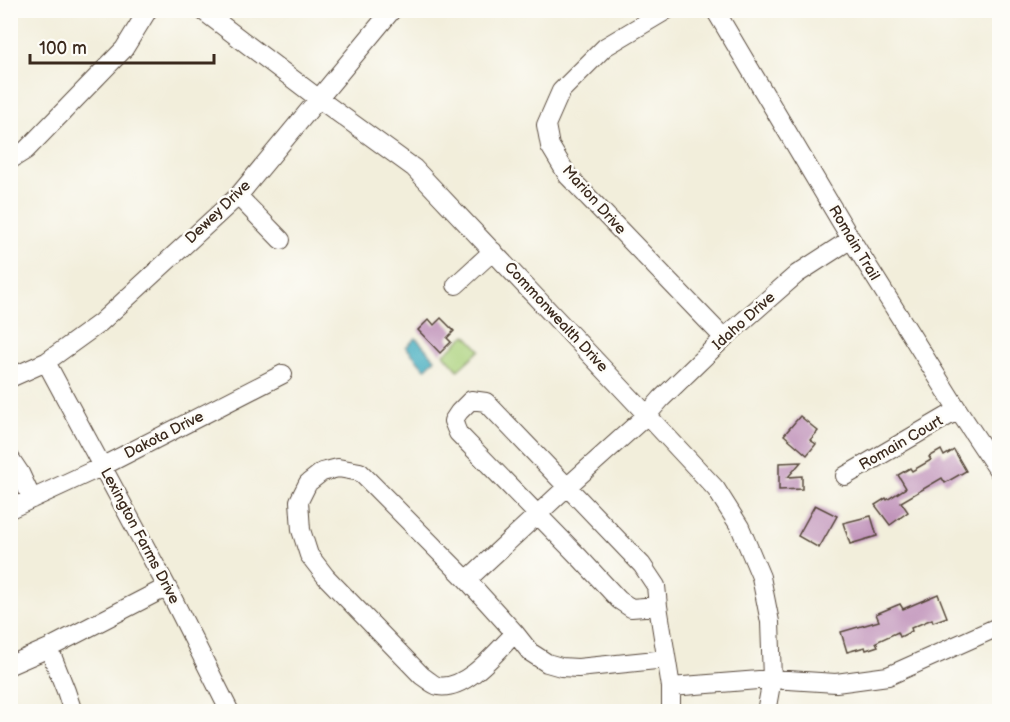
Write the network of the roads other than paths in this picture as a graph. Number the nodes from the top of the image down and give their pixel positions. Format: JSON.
{"nodes":[{"id":1,"x":148,"y":10,"type":"edge"},
{"id":2,"x":202,"y":10,"type":"edge"},
{"id":3,"x":392,"y":10,"type":"edge"},
{"id":4,"x":667,"y":10,"type":"edge"},
{"id":5,"x":715,"y":10,"type":"edge"},
{"id":6,"x":319,"y":99,"type":"junction"},
{"id":7,"x":10,"y":160,"type":"edge"},
{"id":8,"x":238,"y":196,"type":"junction"},
{"id":9,"x":852,"y":239,"type":"junction"},
{"id":10,"x":281,"y":240,"type":"dead end"},
{"id":11,"x":493,"y":251,"type":"junction"},
{"id":12,"x":456,"y":285,"type":"dead end"},
{"id":13,"x":724,"y":338,"type":"junction"},
{"id":14,"x":46,"y":362,"type":"junction"},
{"id":15,"x":283,"y":374,"type":"dead end"},
{"id":16,"x":10,"y":378,"type":"edge"},
{"id":17,"x":958,"y":410,"type":"junction"},
{"id":18,"x":647,"y":415,"type":"junction"},
{"id":19,"x":10,"y":458,"type":"edge"},
{"id":20,"x":103,"y":466,"type":"junction"},
{"id":21,"x":999,"y":473,"type":"edge"},
{"id":22,"x":845,"y":476,"type":"dead end"},
{"id":23,"x":567,"y":486,"type":"junction"},
{"id":24,"x":32,"y":499,"type":"junction"},
{"id":25,"x":10,"y":509,"type":"edge"},
{"id":26,"x":537,"y":514,"type":"junction"},
{"id":27,"x":467,"y":580,"type":"junction"},
{"id":28,"x":166,"y":586,"type":"junction"},
{"id":29,"x":658,"y":606,"type":"junction"},
{"id":30,"x":999,"y":626,"type":"edge"},
{"id":31,"x":515,"y":633,"type":"junction"},
{"id":32,"x":49,"y":648,"type":"junction"},
{"id":33,"x":666,"y":659,"type":"junction"},
{"id":34,"x":10,"y":665,"type":"edge"},
{"id":35,"x":772,"y":679,"type":"junction"},
{"id":36,"x":671,"y":687,"type":"junction"},
{"id":37,"x":73,"y":711,"type":"edge"},
{"id":38,"x":230,"y":711,"type":"edge"},
{"id":39,"x":671,"y":711,"type":"edge"},
{"id":40,"x":766,"y":711,"type":"edge"}],
"edges":[{"from":1,"to":7,"type":"street"},
{"from":2,"to":6,"type":"street","name":"Commonwealth Drive"},
{"from":3,"to":6,"type":"street","name":"Dewey Drive"},
{"from":4,"to":13,"type":"street","name":"Marion Drive"},
{"from":5,"to":9,"type":"street","name":"Romain Trail"},
{"from":6,"to":8,"type":"street","name":"Dewey Drive"},
{"from":6,"to":11,"type":"street","name":"Commonwealth Drive"},
{"from":8,"to":10,"type":"street"},
{"from":8,"to":14,"type":"street","name":"Dewey Drive"},
{"from":9,"to":13,"type":"street","name":"Idaho Drive"},
{"from":9,"to":17,"type":"street","name":"Romain Trail"},
{"from":11,"to":12,"type":"street"},
{"from":11,"to":18,"type":"street","name":"Commonwealth Drive"},
{"from":13,"to":18,"type":"street","name":"Idaho Drive"},
{"from":14,"to":16,"type":"street","name":"Dewey Drive"},
{"from":14,"to":20,"type":"street","name":"Lexington Farms Drive"},
{"from":15,"to":20,"type":"street","name":"Dakota Drive"},
{"from":17,"to":21,"type":"street","name":"Romain Trail"},
{"from":17,"to":22,"type":"street","name":"Romain Court"},
{"from":18,"to":23,"type":"street","name":"Idaho Drive"},
{"from":18,"to":35,"type":"street","name":"Commonwealth Drive"},
{"from":19,"to":24,"type":"street"},
{"from":20,"to":24,"type":"street","name":"Dakota Drive"},
{"from":20,"to":28,"type":"street","name":"Lexington Farms Drive"},
{"from":23,"to":26,"type":"street","name":"Idaho Drive"},
{"from":23,"to":26,"type":"street"},
{"from":23,"to":29,"type":"street"},
{"from":24,"to":25,"type":"street","name":"Dakota Drive"},
{"from":26,"to":27,"type":"street","name":"Idaho Drive"},
{"from":26,"to":29,"type":"street"},
{"from":27,"to":31,"type":"street"},
{"from":27,"to":31,"type":"street"},
{"from":28,"to":32,"type":"street"},
{"from":28,"to":38,"type":"street","name":"Lexington Farms Drive"},
{"from":29,"to":33,"type":"street"},
{"from":30,"to":35,"type":"street"},
{"from":31,"to":33,"type":"street"},
{"from":32,"to":34,"type":"street"},
{"from":32,"to":37,"type":"street"},
{"from":33,"to":36,"type":"street"},
{"from":35,"to":36,"type":"street"},
{"from":35,"to":40,"type":"street","name":"Commonwealth Drive"},
{"from":36,"to":39,"type":"street"}]}
